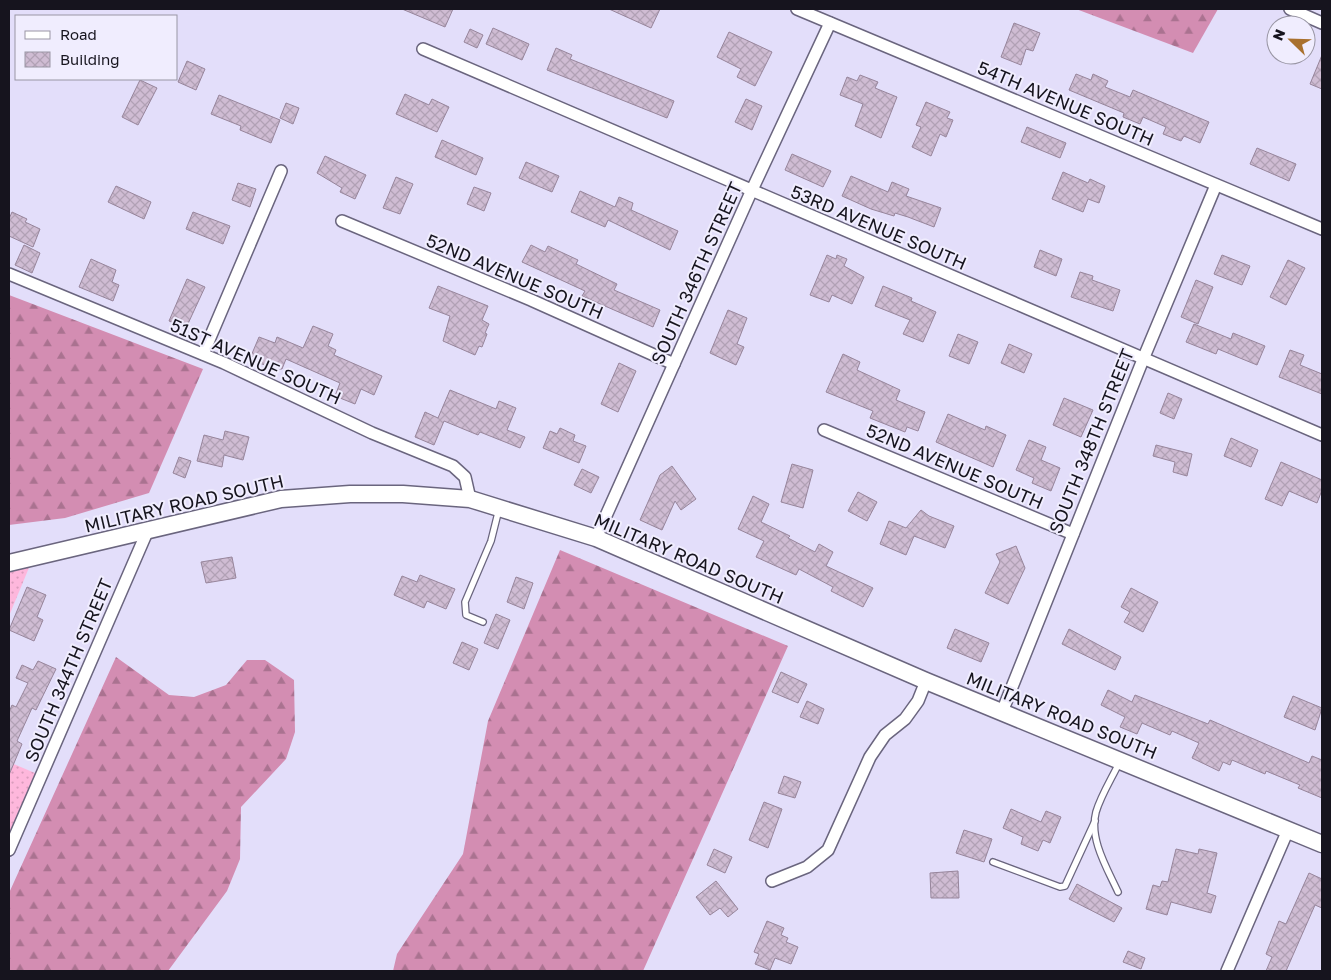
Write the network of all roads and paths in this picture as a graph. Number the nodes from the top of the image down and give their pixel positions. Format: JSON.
{"nodes":[{"id":1,"x":796,"y":9,"type":"edge"},
{"id":2,"x":1290,"y":9,"type":"edge"},
{"id":3,"x":1322,"y":23,"type":"edge"},
{"id":4,"x":830,"y":24,"type":"junction"},
{"id":5,"x":423,"y":49,"type":"dead end"},
{"id":6,"x":281,"y":171,"type":"dead end"},
{"id":7,"x":1216,"y":185,"type":"junction"},
{"id":8,"x":751,"y":192,"type":"junction"},
{"id":9,"x":342,"y":221,"type":"dead end"},
{"id":10,"x":1322,"y":229,"type":"edge"},
{"id":11,"x":9,"y":274,"type":"edge"},
{"id":12,"x":203,"y":354,"type":"junction"},
{"id":13,"x":1144,"y":357,"type":"junction"},
{"id":14,"x":674,"y":364,"type":"junction"},
{"id":15,"x":824,"y":430,"type":"dead end"},
{"id":16,"x":1322,"y":435,"type":"edge"},
{"id":17,"x":470,"y":499,"type":"junction"},
{"id":18,"x":499,"y":507,"type":"junction"},
{"id":19,"x":147,"y":532,"type":"junction"},
{"id":20,"x":1073,"y":534,"type":"junction"},
{"id":21,"x":596,"y":538,"type":"junction"},
{"id":22,"x":9,"y":563,"type":"edge"},
{"id":23,"x":482,"y":622,"type":"dead end"},
{"id":24,"x":926,"y":681,"type":"junction"},
{"id":25,"x":1002,"y":712,"type":"junction"},
{"id":26,"x":1120,"y":761,"type":"junction"},
{"id":27,"x":1095,"y":821,"type":"junction"},
{"id":28,"x":1288,"y":830,"type":"junction"},
{"id":29,"x":1322,"y":844,"type":"edge"},
{"id":30,"x":9,"y":850,"type":"edge"},
{"id":31,"x":993,"y":862,"type":"dead end"},
{"id":32,"x":772,"y":881,"type":"dead end"},
{"id":33,"x":1118,"y":892,"type":"dead end"},
{"id":34,"x":1228,"y":971,"type":"edge"}],
"edges":[{"from":1,"to":4,"type":"street","name":"54TH AVENUE SOUTH"},
{"from":2,"to":3,"type":"street"},
{"from":4,"to":7,"type":"street","name":"54TH AVENUE SOUTH"},
{"from":4,"to":8,"type":"street","name":"SOUTH 346TH STREET"},
{"from":5,"to":8,"type":"street","name":"53RD AVENUE SOUTH"},
{"from":6,"to":12,"type":"street"},
{"from":7,"to":10,"type":"street","name":"54TH AVENUE SOUTH"},
{"from":7,"to":13,"type":"street","name":"SOUTH 348TH STREET"},
{"from":8,"to":13,"type":"street","name":"53RD AVENUE SOUTH"},
{"from":8,"to":14,"type":"street","name":"SOUTH 346TH STREET"},
{"from":9,"to":14,"type":"street","name":"52ND AVENUE SOUTH"},
{"from":11,"to":12,"type":"street","name":"51ST AVENUE SOUTH"},
{"from":12,"to":17,"type":"street","name":"51ST AVENUE SOUTH"},
{"from":13,"to":16,"type":"street","name":"53RD AVENUE SOUTH"},
{"from":13,"to":20,"type":"street","name":"SOUTH 348TH STREET"},
{"from":14,"to":21,"type":"street","name":"SOUTH 346TH STREET"},
{"from":15,"to":20,"type":"street","name":"52ND AVENUE SOUTH"},
{"from":17,"to":18,"type":"main road","name":"MILITARY ROAD SOUTH"},
{"from":17,"to":19,"type":"main road","name":"MILITARY ROAD SOUTH"},
{"from":18,"to":21,"type":"main road","name":"MILITARY ROAD SOUTH"},
{"from":18,"to":23,"type":"lane"},
{"from":19,"to":22,"type":"main road","name":"MILITARY ROAD SOUTH"},
{"from":19,"to":30,"type":"street","name":"SOUTH 344TH STREET"},
{"from":20,"to":25,"type":"street","name":"SOUTH 348TH STREET"},
{"from":21,"to":24,"type":"main road","name":"MILITARY ROAD SOUTH"},
{"from":24,"to":25,"type":"main road","name":"MILITARY ROAD SOUTH"},
{"from":24,"to":32,"type":"street"},
{"from":25,"to":26,"type":"main road","name":"MILITARY ROAD SOUTH"},
{"from":26,"to":27,"type":"lane"},
{"from":26,"to":28,"type":"main road","name":"MILITARY ROAD SOUTH"},
{"from":27,"to":31,"type":"lane"},
{"from":27,"to":33,"type":"lane"},
{"from":28,"to":29,"type":"main road","name":"MILITARY ROAD SOUTH"},
{"from":28,"to":34,"type":"street"}]}
